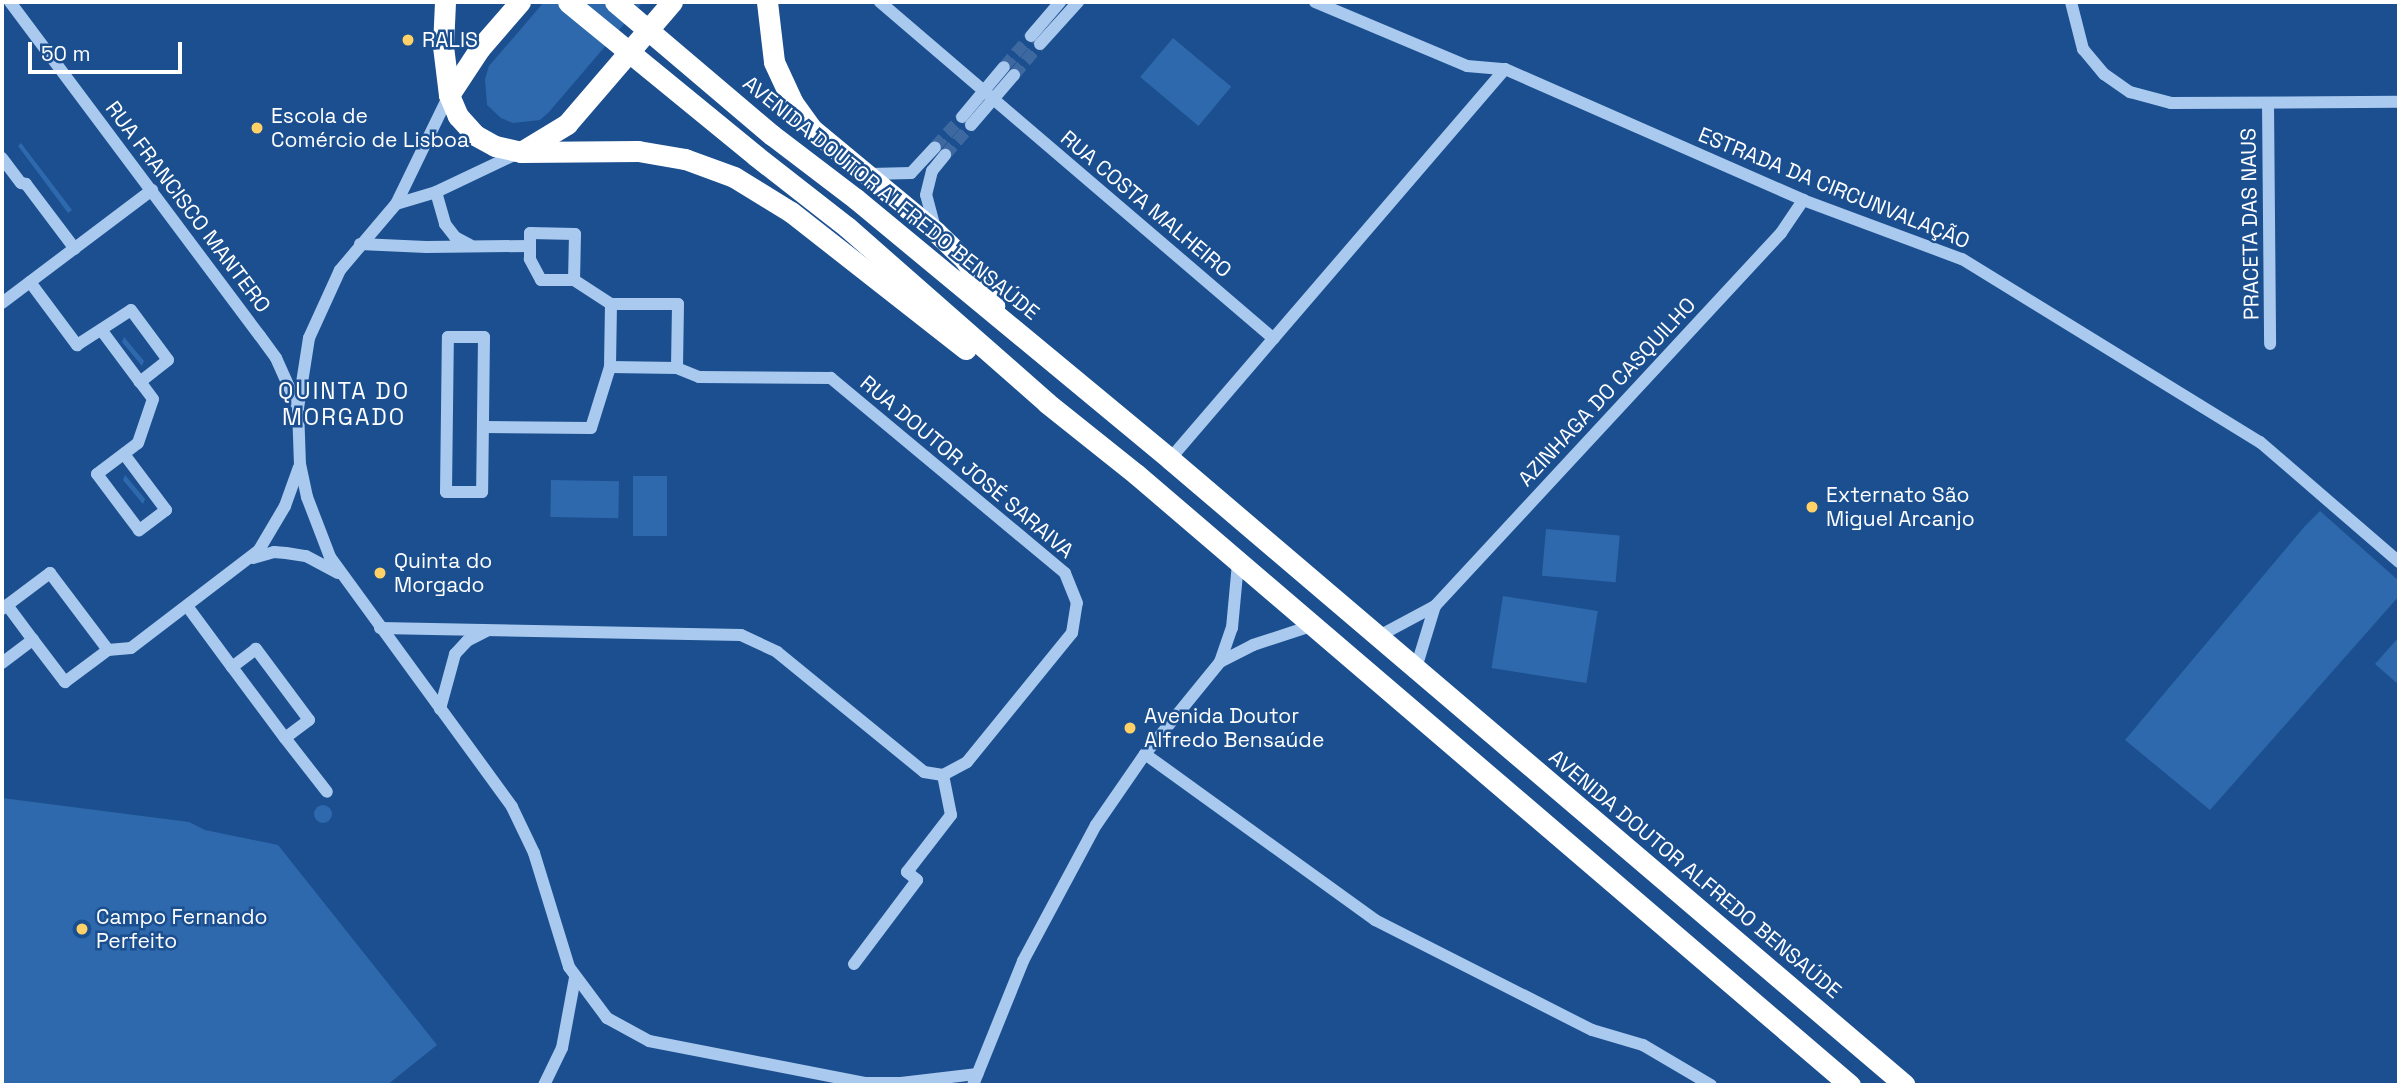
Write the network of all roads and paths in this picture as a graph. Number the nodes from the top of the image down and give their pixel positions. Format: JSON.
{"nodes":[{"id":1,"x":10,"y":2,"type":"edge"},
{"id":2,"x":445,"y":2,"type":"edge"},
{"id":3,"x":520,"y":2,"type":"edge"},
{"id":4,"x":568,"y":2,"type":"edge"},
{"id":5,"x":615,"y":2,"type":"edge"},
{"id":6,"x":672,"y":2,"type":"edge"},
{"id":7,"x":767,"y":2,"type":"edge"},
{"id":8,"x":880,"y":2,"type":"edge"},
{"id":9,"x":1060,"y":2,"type":"edge"},
{"id":10,"x":1078,"y":2,"type":"edge"},
{"id":11,"x":1315,"y":2,"type":"edge"},
{"id":12,"x":2071,"y":2,"type":"edge"},
{"id":13,"x":1505,"y":69,"type":"junction"},
{"id":14,"x":1009,"y":71,"type":"tunnel mouth"},
{"id":15,"x":449,"y":95,"type":"junction"},
{"id":16,"x":989,"y":95,"type":"junction"},
{"id":17,"x":2399,"y":102,"type":"edge"},
{"id":18,"x":2268,"y":103,"type":"junction"},
{"id":19,"x":966,"y":121,"type":"tunnel mouth"},
{"id":20,"x":521,"y":152,"type":"junction"},
{"id":21,"x":2,"y":158,"type":"edge"},
{"id":22,"x":867,"y":174,"type":"junction"},
{"id":23,"x":152,"y":190,"type":"junction"},
{"id":24,"x":436,"y":192,"type":"junction"},
{"id":25,"x":1803,"y":200,"type":"junction"},
{"id":26,"x":396,"y":204,"type":"junction"},
{"id":27,"x":936,"y":232,"type":"junction"},
{"id":28,"x":360,"y":244,"type":"junction"},
{"id":29,"x":471,"y":245,"type":"junction"},
{"id":30,"x":530,"y":246,"type":"junction"},
{"id":31,"x":75,"y":248,"type":"junction"},
{"id":32,"x":575,"y":281,"type":"junction"},
{"id":33,"x":30,"y":282,"type":"junction"},
{"id":34,"x":2,"y":303,"type":"edge"},
{"id":35,"x":611,"y":303,"type":"junction"},
{"id":36,"x":1006,"y":323,"type":"junction"},
{"id":37,"x":102,"y":331,"type":"junction"},
{"id":38,"x":1274,"y":339,"type":"junction"},
{"id":39,"x":2270,"y":344,"type":"dead end"},
{"id":40,"x":610,"y":367,"type":"junction"},
{"id":41,"x":677,"y":368,"type":"junction"},
{"id":42,"x":140,"y":382,"type":"junction"},
{"id":43,"x":1047,"y":403,"type":"junction"},
{"id":44,"x":298,"y":408,"type":"junction"},
{"id":45,"x":483,"y":427,"type":"junction"},
{"id":46,"x":124,"y":454,"type":"junction"},
{"id":47,"x":1170,"y":459,"type":"junction"},
{"id":48,"x":300,"y":464,"type":"junction"},
{"id":49,"x":250,"y":559,"type":"junction"},
{"id":50,"x":2399,"y":562,"type":"edge"},
{"id":51,"x":1238,"y":563,"type":"junction"},
{"id":52,"x":342,"y":576,"type":"junction"},
{"id":53,"x":187,"y":606,"type":"junction"},
{"id":54,"x":1434,"y":606,"type":"junction"},
{"id":55,"x":5,"y":607,"type":"edge"},
{"id":56,"x":1311,"y":626,"type":"junction"},
{"id":57,"x":380,"y":628,"type":"junction"},
{"id":58,"x":494,"y":630,"type":"junction"},
{"id":59,"x":1378,"y":636,"type":"junction"},
{"id":60,"x":33,"y":640,"type":"junction"},
{"id":61,"x":108,"y":650,"type":"junction"},
{"id":62,"x":1220,"y":662,"type":"junction"},
{"id":63,"x":2,"y":663,"type":"edge"},
{"id":64,"x":232,"y":667,"type":"junction"},
{"id":65,"x":1416,"y":668,"type":"junction"},
{"id":66,"x":440,"y":709,"type":"junction"},
{"id":67,"x":285,"y":738,"type":"junction"},
{"id":68,"x":1145,"y":754,"type":"junction"},
{"id":69,"x":943,"y":775,"type":"junction"},
{"id":70,"x":327,"y":792,"type":"dead end"},
{"id":71,"x":854,"y":964,"type":"dead end"},
{"id":72,"x":575,"y":978,"type":"junction"},
{"id":73,"x":975,"y":1080,"type":"edge"},
{"id":74,"x":868,"y":1084,"type":"edge"},
{"id":75,"x":544,"y":1085,"type":"edge"},
{"id":76,"x":1711,"y":1085,"type":"edge"},
{"id":77,"x":1850,"y":1085,"type":"edge"},
{"id":78,"x":1905,"y":1085,"type":"edge"}],
"edges":[{"from":1,"to":23,"type":"street","name":"RUA FRANCISCO MANTERO"},
{"from":2,"to":15,"type":"highway"},
{"from":3,"to":15,"type":"highway"},
{"from":4,"to":43,"type":"highway","bridge":true},
{"from":5,"to":36,"type":"highway","name":"AVENIDA DOUTOR ALFREDO BENSAÚDE","bridge":true},
{"from":6,"to":20,"type":"highway"},
{"from":7,"to":22,"type":"highway"},
{"from":8,"to":16,"type":"street","name":"RUA COSTA MALHEIRO"},
{"from":9,"to":10,"type":"street"},
{"from":11,"to":13,"type":"street","name":"ESTRADA DA CIRCUNVALAÇÃO"},
{"from":12,"to":18,"type":"street"},
{"from":13,"to":25,"type":"street","name":"ESTRADA DA CIRCUNVALAÇÃO"},
{"from":13,"to":38,"type":"street"},
{"from":14,"to":16,"type":"street"},
{"from":15,"to":20,"type":"highway"},
{"from":15,"to":26,"type":"street"},
{"from":16,"to":19,"type":"street"},
{"from":16,"to":38,"type":"street","name":"RUA COSTA MALHEIRO"},
{"from":17,"to":18,"type":"street"},
{"from":18,"to":39,"type":"street","name":"PRACETA DAS NAUS"},
{"from":20,"to":24,"type":"street"},
{"from":20,"to":43,"type":"highway"},
{"from":21,"to":31,"type":"street"},
{"from":22,"to":27,"type":"highway"},
{"from":22,"to":27,"type":"street"},
{"from":23,"to":31,"type":"street"},
{"from":23,"to":44,"type":"street","name":"RUA FRANCISCO MANTERO"},
{"from":24,"to":26,"type":"street"},
{"from":24,"to":29,"type":"street"},
{"from":25,"to":50,"type":"street","name":"ESTRADA DA CIRCUNVALAÇÃO"},
{"from":25,"to":54,"type":"street","name":"AZINHAGA DO CASQUILHO"},
{"from":26,"to":28,"type":"street"},
{"from":27,"to":36,"type":"highway"},
{"from":28,"to":29,"type":"street"},
{"from":28,"to":44,"type":"street"},
{"from":29,"to":30,"type":"street"},
{"from":30,"to":32,"type":"street"},
{"from":30,"to":32,"type":"street"},
{"from":31,"to":33,"type":"street"},
{"from":32,"to":35,"type":"street"},
{"from":33,"to":34,"type":"street"},
{"from":33,"to":37,"type":"street"},
{"from":35,"to":40,"type":"street"},
{"from":35,"to":41,"type":"street"},
{"from":36,"to":47,"type":"highway","name":"AVENIDA DOUTOR ALFREDO BENSAÚDE"},
{"from":37,"to":42,"type":"street"},
{"from":37,"to":42,"type":"street"},
{"from":38,"to":47,"type":"street"},
{"from":40,"to":41,"type":"street","name":"RUA DOUTOR JOSÉ SARAIVA"},
{"from":40,"to":45,"type":"street"},
{"from":41,"to":69,"type":"street","name":"RUA DOUTOR JOSÉ SARAIVA"},
{"from":42,"to":46,"type":"street"},
{"from":43,"to":51,"type":"highway"},
{"from":44,"to":48,"type":"street"},
{"from":45,"to":45,"type":"street"},
{"from":46,"to":46,"type":"street"},
{"from":47,"to":59,"type":"highway","name":"AVENIDA DOUTOR ALFREDO BENSAÚDE"},
{"from":48,"to":49,"type":"street"},
{"from":48,"to":52,"type":"street"},
{"from":49,"to":52,"type":"street"},
{"from":49,"to":53,"type":"street"},
{"from":51,"to":56,"type":"highway"},
{"from":51,"to":62,"type":"street"},
{"from":52,"to":57,"type":"street"},
{"from":53,"to":61,"type":"street"},
{"from":53,"to":64,"type":"street"},
{"from":54,"to":59,"type":"street","name":"AZINHAGA DO CASQUILHO"},
{"from":54,"to":65,"type":"street","name":"AZINHAGA DO CASQUILHO"},
{"from":55,"to":60,"type":"street"},
{"from":55,"to":61,"type":"street"},
{"from":56,"to":62,"type":"street"},
{"from":56,"to":77,"type":"highway"},
{"from":57,"to":58,"type":"street"},
{"from":57,"to":66,"type":"street"},
{"from":58,"to":66,"type":"street"},
{"from":58,"to":69,"type":"street"},
{"from":59,"to":65,"type":"highway","name":"AVENIDA DOUTOR ALFREDO BENSAÚDE"},
{"from":60,"to":61,"type":"street"},
{"from":60,"to":63,"type":"street"},
{"from":62,"to":68,"type":"street"},
{"from":64,"to":67,"type":"street"},
{"from":64,"to":67,"type":"street"},
{"from":65,"to":78,"type":"highway","name":"AVENIDA DOUTOR ALFREDO BENSAÚDE"},
{"from":66,"to":72,"type":"street"},
{"from":67,"to":70,"type":"street"},
{"from":68,"to":73,"type":"street"},
{"from":68,"to":76,"type":"street"},
{"from":69,"to":71,"type":"street"},
{"from":72,"to":74,"type":"street"},
{"from":72,"to":75,"type":"street"},
{"from":73,"to":74,"type":"street"}]}
